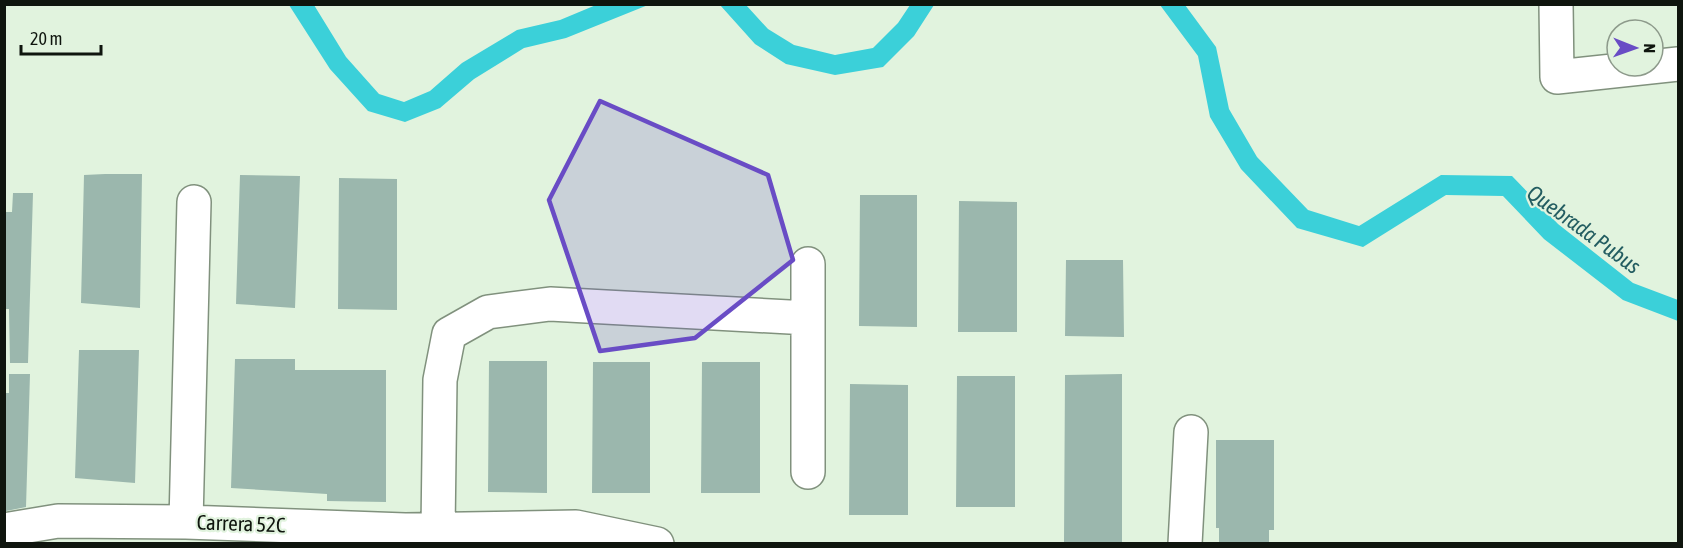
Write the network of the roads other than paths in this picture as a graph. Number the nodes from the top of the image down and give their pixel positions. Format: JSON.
{"nodes":[{"id":1,"x":1556,"y":4,"type":"edge"},
{"id":2,"x":1678,"y":64,"type":"edge"},
{"id":3,"x":194,"y":202,"type":"dead end"},
{"id":4,"x":808,"y":264,"type":"dead end"},
{"id":5,"x":808,"y":318,"type":"junction"},
{"id":6,"x":1191,"y":432,"type":"dead end"},
{"id":7,"x":808,"y":472,"type":"dead end"},
{"id":8,"x":186,"y":522,"type":"junction"},
{"id":9,"x":4,"y":530,"type":"edge"},
{"id":10,"x":438,"y":530,"type":"junction"},
{"id":11,"x":657,"y":543,"type":"edge"},
{"id":12,"x":1185,"y":543,"type":"edge"}],
"edges":[{"from":1,"to":2,"type":"street"},
{"from":3,"to":8,"type":"street"},
{"from":4,"to":5,"type":"street"},
{"from":5,"to":7,"type":"street"},
{"from":5,"to":10,"type":"street"},
{"from":6,"to":12,"type":"street"},
{"from":8,"to":9,"type":"street","name":"Carrera 52C"},
{"from":8,"to":10,"type":"street","name":"Carrera 52C"},
{"from":10,"to":11,"type":"street","name":"Carrera 52C"}]}
